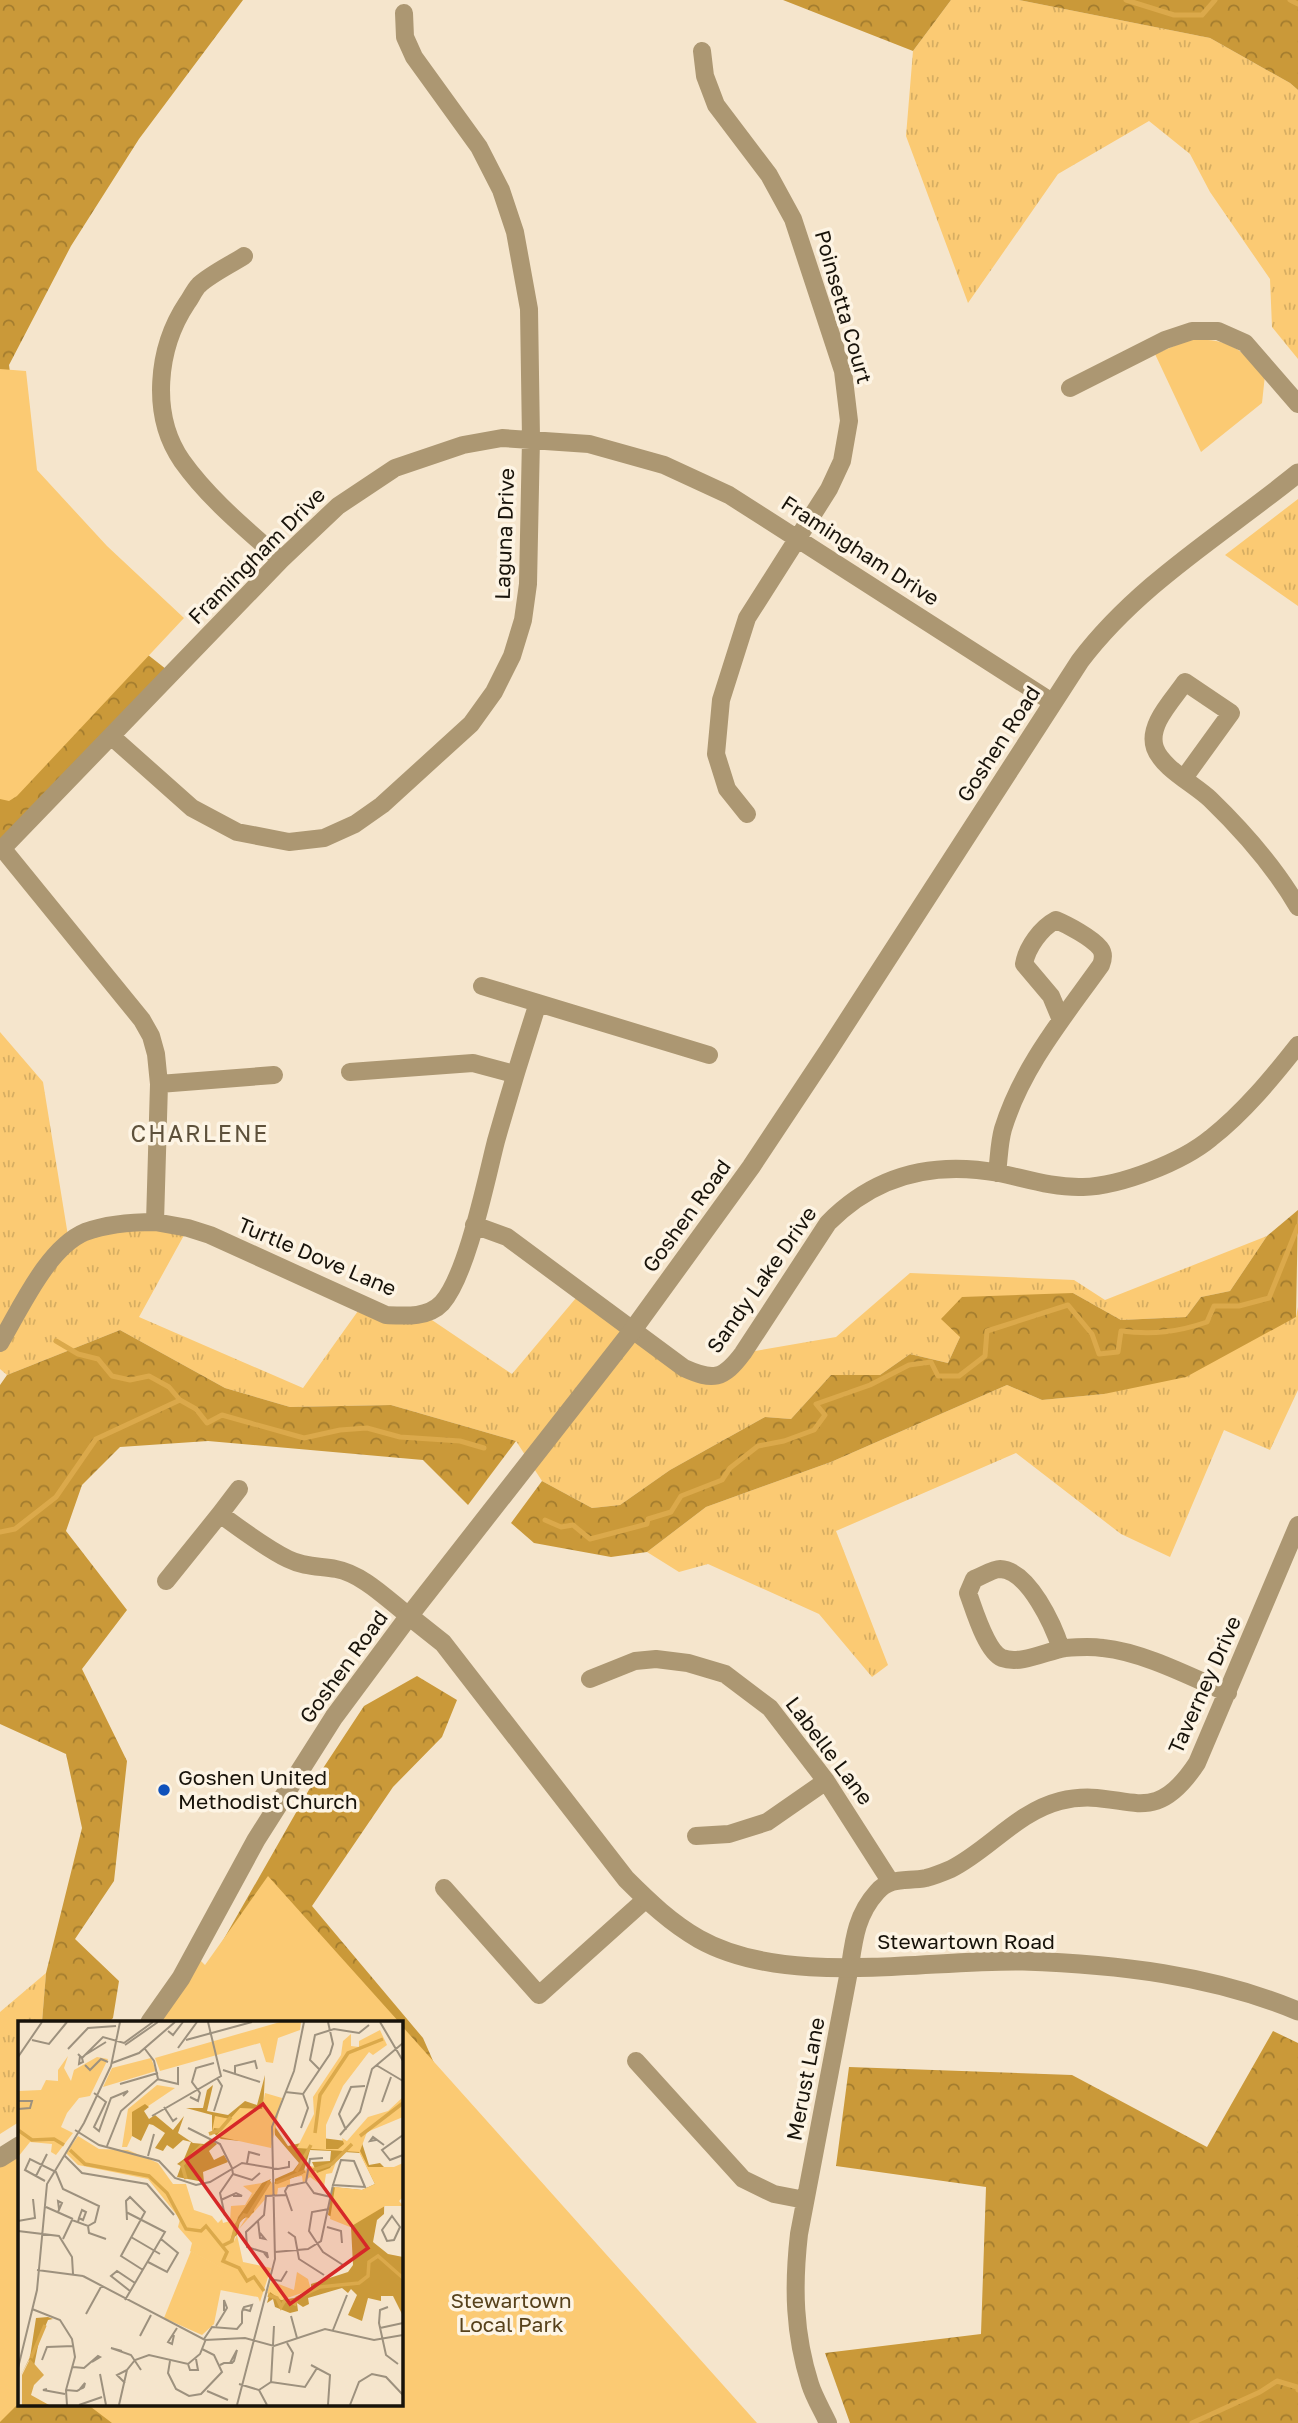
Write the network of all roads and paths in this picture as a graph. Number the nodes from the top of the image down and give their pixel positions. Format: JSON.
{"nodes":[{"id":1,"x":404,"y":13,"type":"dead end"},
{"id":2,"x":702,"y":51,"type":"dead end"},
{"id":3,"x":244,"y":256,"type":"dead end"},
{"id":4,"x":1070,"y":388,"type":"dead end"},
{"id":5,"x":1298,"y":404,"type":"edge"},
{"id":6,"x":531,"y":439,"type":"junction"},
{"id":7,"x":1298,"y":473,"type":"edge"},
{"id":8,"x":797,"y":537,"type":"junction"},
{"id":9,"x":281,"y":561,"type":"junction"},
{"id":10,"x":1052,"y":702,"type":"junction"},
{"id":11,"x":111,"y":736,"type":"junction"},
{"id":12,"x":1184,"y":778,"type":"junction"},
{"id":13,"x":747,"y":814,"type":"dead end"},
{"id":14,"x":1,"y":850,"type":"edge"},
{"id":15,"x":1296,"y":900,"type":"edge"},
{"id":16,"x":482,"y":986,"type":"dead end"},
{"id":17,"x":538,"y":1003,"type":"junction"},
{"id":18,"x":1061,"y":1020,"type":"junction"},
{"id":19,"x":1298,"y":1045,"type":"edge"},
{"id":20,"x":709,"y":1055,"type":"dead end"},
{"id":21,"x":350,"y":1072,"type":"dead end"},
{"id":22,"x":514,"y":1074,"type":"junction"},
{"id":23,"x":274,"y":1075,"type":"dead end"},
{"id":24,"x":159,"y":1084,"type":"junction"},
{"id":25,"x":997,"y":1173,"type":"junction"},
{"id":26,"x":155,"y":1222,"type":"junction"},
{"id":27,"x":474,"y":1225,"type":"junction"},
{"id":28,"x":632,"y":1331,"type":"junction"},
{"id":29,"x":0,"y":1343,"type":"edge"},
{"id":30,"x":239,"y":1489,"type":"dead end"},
{"id":31,"x":220,"y":1514,"type":"junction"},
{"id":32,"x":1298,"y":1525,"type":"edge"},
{"id":33,"x":166,"y":1581,"type":"dead end"},
{"id":34,"x":409,"y":1616,"type":"junction"},
{"id":35,"x":1060,"y":1649,"type":"junction"},
{"id":36,"x":590,"y":1679,"type":"dead end"},
{"id":37,"x":1228,"y":1693,"type":"junction"},
{"id":38,"x":826,"y":1781,"type":"junction"},
{"id":39,"x":696,"y":1836,"type":"dead end"},
{"id":40,"x":890,"y":1881,"type":"junction"},
{"id":41,"x":444,"y":1888,"type":"dead end"},
{"id":42,"x":646,"y":1899,"type":"junction"},
{"id":43,"x":850,"y":1966,"type":"junction"},
{"id":44,"x":1298,"y":2011,"type":"edge"},
{"id":45,"x":151,"y":2021,"type":"edge"},
{"id":46,"x":636,"y":2061,"type":"dead end"},
{"id":47,"x":18,"y":2147,"type":"edge"},
{"id":48,"x":0,"y":2158,"type":"edge"},
{"id":49,"x":805,"y":2200,"type":"junction"},
{"id":50,"x":828,"y":2423,"type":"edge"}],
"edges":[{"from":1,"to":6,"type":"street","name":"Laguna Drive"},
{"from":2,"to":8,"type":"street","name":"Poinsetta Court"},
{"from":3,"to":9,"type":"street"},
{"from":4,"to":5,"type":"street"},
{"from":6,"to":8,"type":"street","name":"Framingham Drive"},
{"from":6,"to":9,"type":"street","name":"Framingham Drive"},
{"from":6,"to":11,"type":"street","name":"Laguna Drive"},
{"from":7,"to":10,"type":"street","name":"Goshen Road"},
{"from":8,"to":10,"type":"street","name":"Framingham Drive"},
{"from":8,"to":13,"type":"street","name":"Poinsetta Court"},
{"from":9,"to":11,"type":"street","name":"Framingham Drive"},
{"from":10,"to":28,"type":"street","name":"Goshen Road"},
{"from":11,"to":14,"type":"street","name":"Framingham Drive"},
{"from":12,"to":12,"type":"street"},
{"from":12,"to":15,"type":"street"},
{"from":14,"to":24,"type":"street"},
{"from":16,"to":17,"type":"street"},
{"from":17,"to":20,"type":"street"},
{"from":17,"to":22,"type":"street","name":"Turtle Dove Lane"},
{"from":18,"to":18,"type":"street"},
{"from":18,"to":25,"type":"street"},
{"from":19,"to":25,"type":"street","name":"Sandy Lake Drive"},
{"from":21,"to":22,"type":"street"},
{"from":22,"to":27,"type":"street","name":"Turtle Dove Lane"},
{"from":23,"to":24,"type":"street"},
{"from":24,"to":26,"type":"street"},
{"from":25,"to":28,"type":"street","name":"Sandy Lake Drive"},
{"from":26,"to":27,"type":"street","name":"Turtle Dove Lane"},
{"from":26,"to":29,"type":"street","name":"Turtle Dove Lane"},
{"from":27,"to":28,"type":"street","name":"Sandy Lake Drive"},
{"from":28,"to":34,"type":"street","name":"Goshen Road"},
{"from":30,"to":31,"type":"street"},
{"from":31,"to":33,"type":"street"},
{"from":31,"to":34,"type":"street"},
{"from":32,"to":37,"type":"street","name":"Taverney Drive"},
{"from":34,"to":42,"type":"street","name":"Stewartown Road"},
{"from":34,"to":45,"type":"street","name":"Goshen Road"},
{"from":35,"to":35,"type":"street"},
{"from":35,"to":37,"type":"street"},
{"from":36,"to":38,"type":"street","name":"Labelle Lane"},
{"from":37,"to":40,"type":"street","name":"Taverney Drive"},
{"from":38,"to":39,"type":"street"},
{"from":38,"to":40,"type":"street","name":"Labelle Lane"},
{"from":40,"to":43,"type":"street"},
{"from":41,"to":42,"type":"street"},
{"from":42,"to":43,"type":"street","name":"Stewartown Road"},
{"from":43,"to":44,"type":"street","name":"Stewartown Road"},
{"from":43,"to":49,"type":"street","name":"Merust Lane"},
{"from":46,"to":49,"type":"street"},
{"from":47,"to":48,"type":"street"},
{"from":49,"to":50,"type":"street","name":"Merust Lane"}]}
